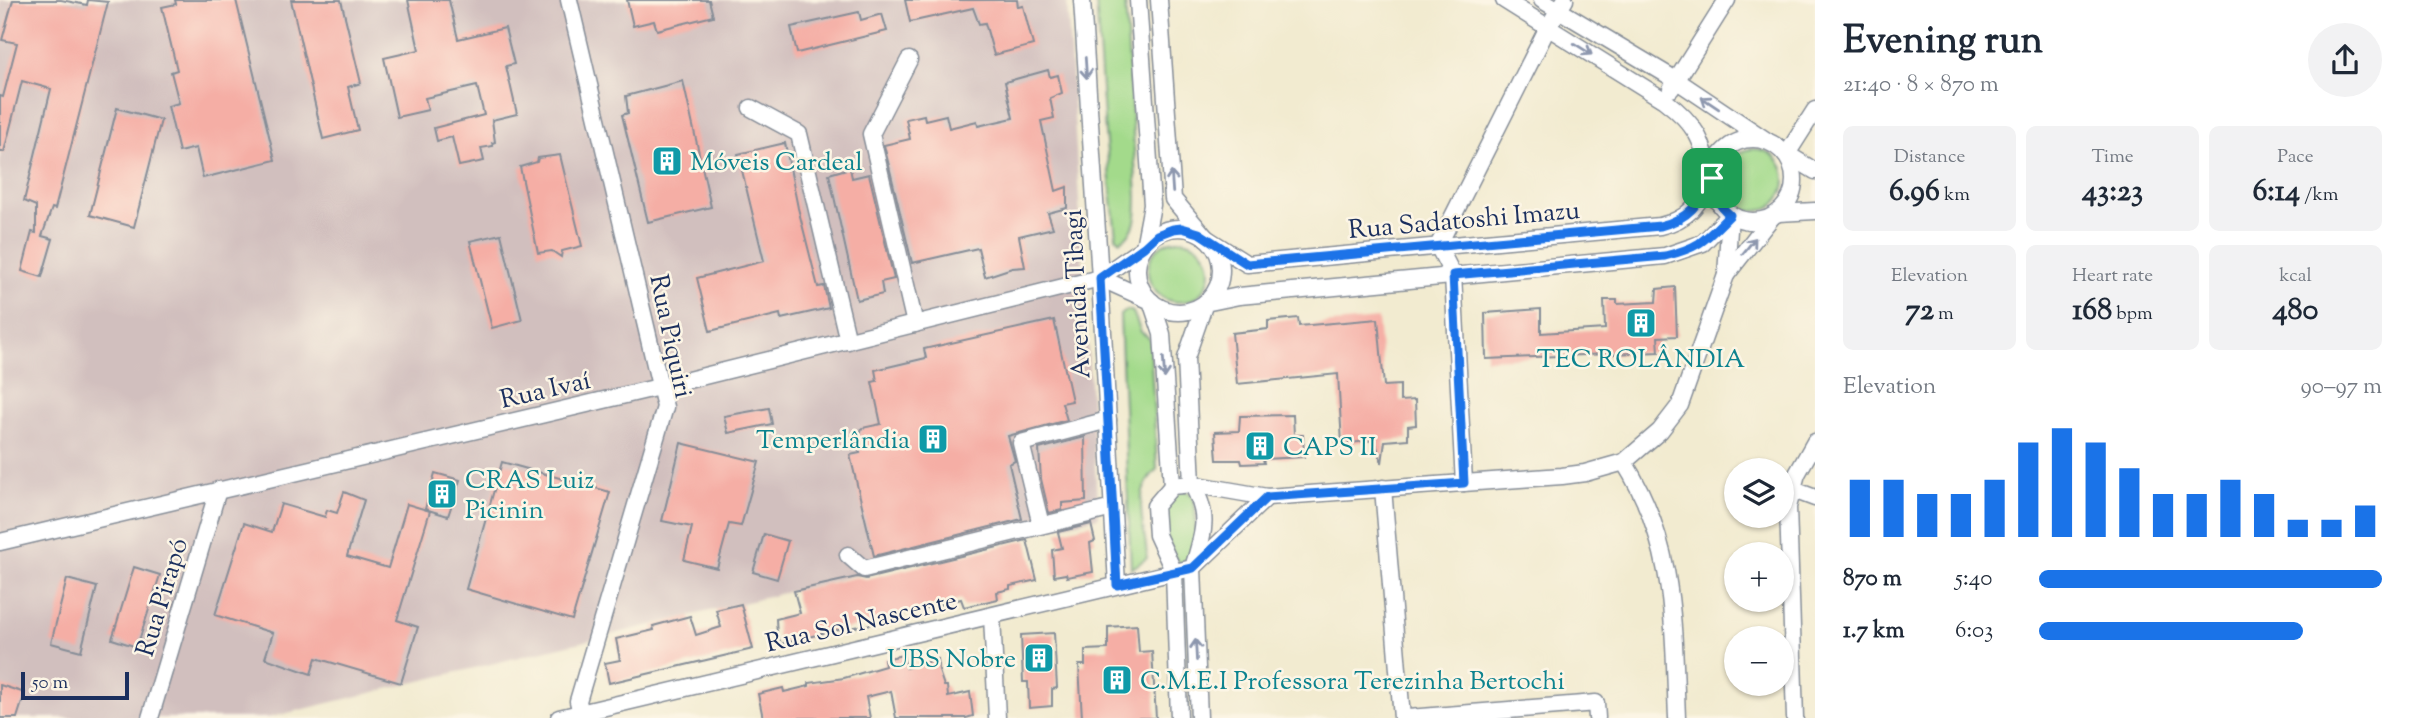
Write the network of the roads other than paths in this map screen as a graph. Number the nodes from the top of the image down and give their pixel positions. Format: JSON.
{"nodes":[{"id":1,"x":569,"y":0,"type":"edge"},
{"id":2,"x":1082,"y":0,"type":"edge"},
{"id":3,"x":1138,"y":0,"type":"edge"},
{"id":4,"x":1159,"y":0,"type":"edge"},
{"id":5,"x":1504,"y":0,"type":"edge"},
{"id":6,"x":1542,"y":0,"type":"edge"},
{"id":7,"x":1727,"y":0,"type":"edge"},
{"id":8,"x":1562,"y":5,"type":"edge"},
{"id":9,"x":1548,"y":27,"type":"junction"},
{"id":10,"x":909,"y":60,"type":"dead end"},
{"id":11,"x":1676,"y":80,"type":"junction"},
{"id":12,"x":1664,"y":100,"type":"junction"},
{"id":13,"x":751,"y":108,"type":"dead end"},
{"id":14,"x":1815,"y":110,"type":"edge"},
{"id":15,"x":1767,"y":141,"type":"junction"},
{"id":16,"x":1787,"y":154,"type":"junction"},
{"id":17,"x":1815,"y":171,"type":"edge"},
{"id":18,"x":1712,"y":178,"type":"junction"},
{"id":19,"x":1815,"y":211,"type":"edge"},
{"id":20,"x":1730,"y":215,"type":"junction"},
{"id":21,"x":1775,"y":216,"type":"junction"},
{"id":22,"x":1206,"y":238,"type":"junction"},
{"id":23,"x":1438,"y":246,"type":"junction"},
{"id":24,"x":1144,"y":247,"type":"junction"},
{"id":25,"x":1453,"y":275,"type":"junction"},
{"id":26,"x":1726,"y":275,"type":"junction"},
{"id":27,"x":1100,"y":278,"type":"junction"},
{"id":28,"x":1151,"y":301,"type":"junction"},
{"id":29,"x":1205,"y":303,"type":"junction"},
{"id":30,"x":915,"y":324,"type":"junction"},
{"id":31,"x":848,"y":341,"type":"junction"},
{"id":32,"x":662,"y":387,"type":"junction"},
{"id":33,"x":1108,"y":420,"type":"junction"},
{"id":34,"x":1815,"y":442,"type":"edge"},
{"id":35,"x":1624,"y":462,"type":"junction"},
{"id":36,"x":1794,"y":482,"type":"edge"},
{"id":37,"x":1464,"y":483,"type":"junction"},
{"id":38,"x":1192,"y":484,"type":"junction"},
{"id":39,"x":1172,"y":486,"type":"junction"},
{"id":40,"x":1383,"y":488,"type":"junction"},
{"id":41,"x":1794,"y":490,"type":"edge"},
{"id":42,"x":218,"y":491,"type":"junction"},
{"id":43,"x":1267,"y":497,"type":"junction"},
{"id":44,"x":1815,"y":498,"type":"edge"},
{"id":45,"x":1113,"y":508,"type":"junction"},
{"id":46,"x":1041,"y":525,"type":"junction"},
{"id":47,"x":1787,"y":528,"type":"edge"},
{"id":48,"x":0,"y":542,"type":"edge"},
{"id":49,"x":848,"y":555,"type":"dead end"},
{"id":50,"x":1193,"y":568,"type":"junction"},
{"id":51,"x":1174,"y":572,"type":"junction"},
{"id":52,"x":1117,"y":585,"type":"junction"},
{"id":53,"x":992,"y":616,"type":"junction"},
{"id":54,"x":581,"y":715,"type":"edge"},
{"id":55,"x":150,"y":718,"type":"edge"},
{"id":56,"x":559,"y":718,"type":"edge"},
{"id":57,"x":997,"y":718,"type":"edge"},
{"id":58,"x":1180,"y":718,"type":"edge"},
{"id":59,"x":1199,"y":718,"type":"edge"},
{"id":60,"x":1402,"y":718,"type":"edge"},
{"id":61,"x":1408,"y":718,"type":"edge"},
{"id":62,"x":1597,"y":718,"type":"edge"},
{"id":63,"x":1677,"y":718,"type":"edge"},
{"id":64,"x":1795,"y":718,"type":"edge"}],
"edges":[{"from":1,"to":32,"type":"street","name":"Rua Piquiri"},
{"from":2,"to":27,"type":"street","name":"Avenida Tibagi","one_way":true},
{"from":3,"to":24,"type":"street"},
{"from":22,"to":4,"type":"street","one_way":true},
{"from":5,"to":9,"type":"street"},
{"from":6,"to":8,"type":"street"},
{"from":7,"to":11,"type":"street"},
{"from":8,"to":9,"type":"street"},
{"from":8,"to":11,"type":"street"},
{"from":9,"to":12,"type":"street","one_way":true},
{"from":9,"to":23,"type":"street"},
{"from":10,"to":30,"type":"street"},
{"from":11,"to":12,"type":"street"},
{"from":15,"to":11,"type":"street","one_way":true},
{"from":12,"to":18,"type":"street"},
{"from":13,"to":31,"type":"street"},
{"from":14,"to":16,"type":"street"},
{"from":15,"to":16,"type":"street"},
{"from":15,"to":18,"type":"street"},
{"from":16,"to":17,"type":"street"},
{"from":16,"to":21,"type":"street"},
{"from":18,"to":20,"type":"street"},
{"from":18,"to":23,"type":"street","name":"Rua Sadatoshi Imazu"},
{"from":19,"to":21,"type":"street"},
{"from":20,"to":21,"type":"street"},
{"from":20,"to":25,"type":"street","name":"Rua Sadatoshi Imazu"},
{"from":20,"to":26,"type":"street"},
{"from":26,"to":21,"type":"street","one_way":true},
{"from":22,"to":23,"type":"street","name":"Rua Sadatoshi Imazu"},
{"from":22,"to":24,"type":"street"},
{"from":22,"to":29,"type":"street"},
{"from":23,"to":25,"type":"street"},
{"from":24,"to":27,"type":"street","name":"Rua Ivaí"},
{"from":24,"to":28,"type":"street"},
{"from":25,"to":29,"type":"street","name":"Rua Sadatoshi Imazu"},
{"from":25,"to":37,"type":"street"},
{"from":26,"to":35,"type":"street"},
{"from":27,"to":28,"type":"street"},
{"from":27,"to":30,"type":"street","name":"Rua Ivaí"},
{"from":27,"to":33,"type":"street","name":"Avenida Tibagi"},
{"from":28,"to":29,"type":"street"},
{"from":28,"to":39,"type":"street","one_way":true},
{"from":29,"to":38,"type":"street"},
{"from":30,"to":31,"type":"street","name":"Rua Ivaí"},
{"from":31,"to":32,"type":"street","name":"Rua Ivaí"},
{"from":32,"to":42,"type":"street","name":"Rua Ivaí"},
{"from":32,"to":54,"type":"street","name":"Rua Piquiri"},
{"from":33,"to":45,"type":"street","name":"Avenida Tibagi"},
{"from":33,"to":46,"type":"street"},
{"from":34,"to":36,"type":"street"},
{"from":35,"to":37,"type":"street"},
{"from":35,"to":63,"type":"street"},
{"from":37,"to":40,"type":"street"},
{"from":38,"to":39,"type":"street"},
{"from":38,"to":43,"type":"street"},
{"from":38,"to":50,"type":"street"},
{"from":39,"to":51,"type":"street"},
{"from":40,"to":43,"type":"street"},
{"from":40,"to":60,"type":"street"},
{"from":41,"to":44,"type":"street"},
{"from":42,"to":48,"type":"street","name":"Rua Ivaí"},
{"from":42,"to":55,"type":"street","name":"Rua Pirapó"},
{"from":43,"to":50,"type":"street"},
{"from":45,"to":46,"type":"street"},
{"from":45,"to":52,"type":"street","name":"Avenida Tibagi"},
{"from":46,"to":49,"type":"street"},
{"from":47,"to":64,"type":"street"},
{"from":50,"to":51,"type":"street","name":"Rua Sol Nascente"},
{"from":59,"to":50,"type":"street","one_way":true},
{"from":51,"to":52,"type":"street","name":"Rua Sol Nascente"},
{"from":51,"to":58,"type":"street"},
{"from":52,"to":53,"type":"street","name":"Rua Sol Nascente"},
{"from":53,"to":54,"type":"street","name":"Rua Sol Nascente"},
{"from":53,"to":57,"type":"street"},
{"from":54,"to":56,"type":"street","name":"Rua Sol Nascente"},
{"from":61,"to":62,"type":"street"}]}
